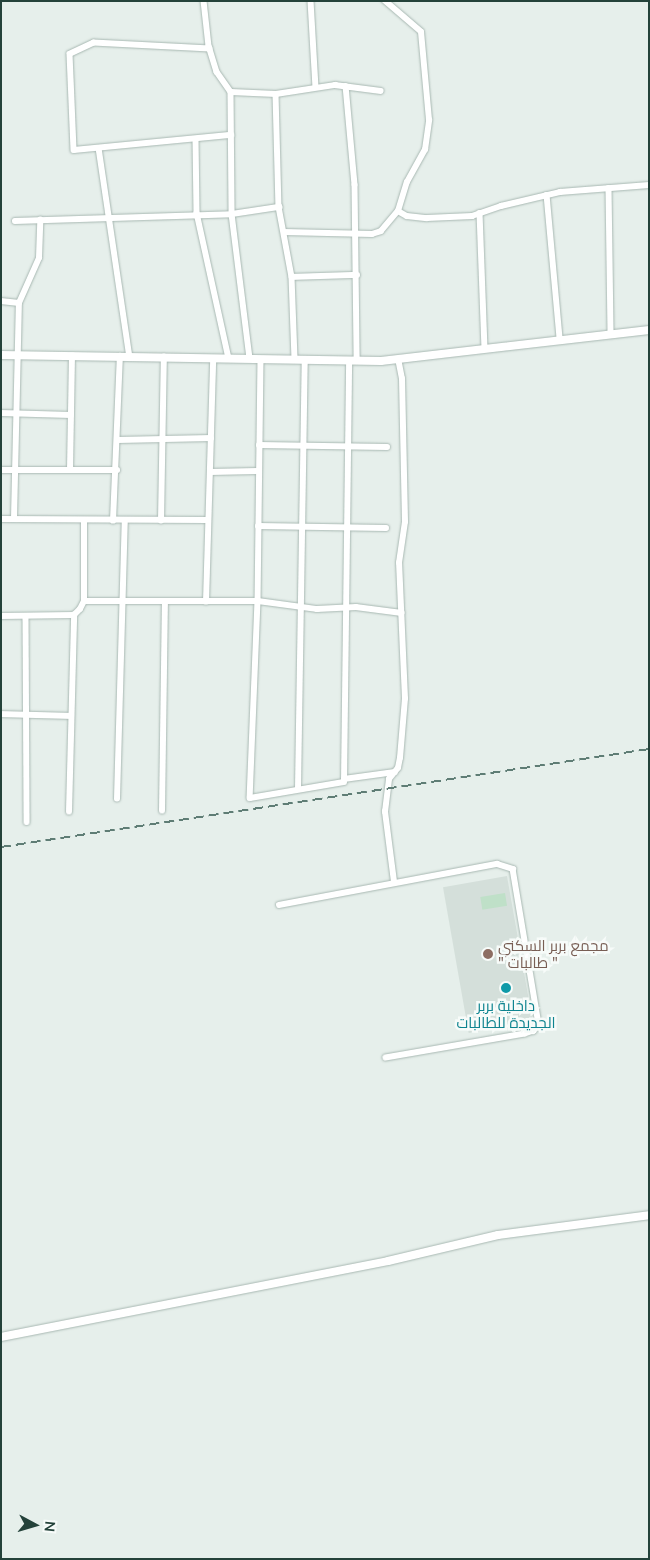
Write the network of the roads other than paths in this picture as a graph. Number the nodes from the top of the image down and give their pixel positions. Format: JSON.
{"nodes":[{"id":1,"x":204,"y":1,"type":"edge"},
{"id":2,"x":311,"y":1,"type":"edge"},
{"id":3,"x":385,"y":1,"type":"edge"},
{"id":4,"x":210,"y":49,"type":"junction"},
{"id":5,"x":346,"y":86,"type":"junction"},
{"id":6,"x":316,"y":87,"type":"junction"},
{"id":7,"x":381,"y":91,"type":"dead end"},
{"id":8,"x":231,"y":92,"type":"junction"},
{"id":9,"x":276,"y":94,"type":"junction"},
{"id":10,"x":231,"y":135,"type":"junction"},
{"id":11,"x":196,"y":139,"type":"junction"},
{"id":12,"x":99,"y":148,"type":"junction"},
{"id":13,"x":649,"y":185,"type":"edge"},
{"id":14,"x":609,"y":188,"type":"junction"},
{"id":15,"x":547,"y":195,"type":"junction"},
{"id":16,"x":280,"y":207,"type":"junction"},
{"id":17,"x":398,"y":211,"type":"junction"},
{"id":18,"x":197,"y":213,"type":"junction"},
{"id":19,"x":480,"y":213,"type":"junction"},
{"id":20,"x":232,"y":214,"type":"junction"},
{"id":21,"x":110,"y":217,"type":"junction"},
{"id":22,"x":40,"y":220,"type":"junction"},
{"id":23,"x":15,"y":221,"type":"dead end"},
{"id":24,"x":284,"y":232,"type":"junction"},
{"id":25,"x":356,"y":233,"type":"junction"},
{"id":26,"x":357,"y":275,"type":"junction"},
{"id":27,"x":292,"y":277,"type":"junction"},
{"id":28,"x":1,"y":301,"type":"edge"},
{"id":29,"x":20,"y":303,"type":"junction"},
{"id":30,"x":649,"y":330,"type":"edge"},
{"id":31,"x":611,"y":333,"type":"junction"},
{"id":32,"x":560,"y":339,"type":"junction"},
{"id":33,"x":484,"y":349,"type":"junction"},
{"id":34,"x":1,"y":354,"type":"edge"},
{"id":35,"x":20,"y":354,"type":"junction"},
{"id":36,"x":72,"y":356,"type":"junction"},
{"id":37,"x":120,"y":356,"type":"junction"},
{"id":38,"x":130,"y":356,"type":"junction"},
{"id":39,"x":164,"y":357,"type":"junction"},
{"id":40,"x":213,"y":359,"type":"junction"},
{"id":41,"x":228,"y":359,"type":"junction"},
{"id":42,"x":250,"y":359,"type":"junction"},
{"id":43,"x":261,"y":359,"type":"junction"},
{"id":44,"x":398,"y":359,"type":"junction"},
{"id":45,"x":295,"y":360,"type":"junction"},
{"id":46,"x":305,"y":360,"type":"junction"},
{"id":47,"x":353,"y":361,"type":"junction"},
{"id":48,"x":1,"y":413,"type":"edge"},
{"id":49,"x":17,"y":413,"type":"junction"},
{"id":50,"x":71,"y":414,"type":"junction"},
{"id":51,"x":211,"y":438,"type":"junction"},
{"id":52,"x":118,"y":440,"type":"junction"},
{"id":53,"x":162,"y":440,"type":"junction"},
{"id":54,"x":259,"y":445,"type":"junction"},
{"id":55,"x":304,"y":446,"type":"junction"},
{"id":56,"x":348,"y":447,"type":"junction"},
{"id":57,"x":388,"y":447,"type":"dead end"},
{"id":58,"x":1,"y":470,"type":"edge"},
{"id":59,"x":15,"y":470,"type":"junction"},
{"id":60,"x":70,"y":470,"type":"junction"},
{"id":61,"x":117,"y":470,"type":"junction"},
{"id":62,"x":210,"y":472,"type":"junction"},
{"id":63,"x":257,"y":472,"type":"junction"},
{"id":64,"x":1,"y":519,"type":"edge"},
{"id":65,"x":14,"y":519,"type":"junction"},
{"id":66,"x":84,"y":520,"type":"junction"},
{"id":67,"x":208,"y":520,"type":"junction"},
{"id":68,"x":113,"y":521,"type":"junction"},
{"id":69,"x":124,"y":521,"type":"junction"},
{"id":70,"x":161,"y":521,"type":"junction"},
{"id":71,"x":303,"y":524,"type":"junction"},
{"id":72,"x":258,"y":526,"type":"junction"},
{"id":73,"x":348,"y":528,"type":"junction"},
{"id":74,"x":386,"y":528,"type":"dead end"},
{"id":75,"x":84,"y":601,"type":"junction"},
{"id":76,"x":122,"y":601,"type":"junction"},
{"id":77,"x":258,"y":601,"type":"junction"},
{"id":78,"x":206,"y":602,"type":"junction"},
{"id":79,"x":165,"y":603,"type":"junction"},
{"id":80,"x":301,"y":607,"type":"junction"},
{"id":81,"x":348,"y":607,"type":"junction"},
{"id":82,"x":402,"y":613,"type":"junction"},
{"id":83,"x":74,"y":615,"type":"junction"},
{"id":84,"x":1,"y":616,"type":"edge"},
{"id":85,"x":26,"y":616,"type":"junction"},
{"id":86,"x":1,"y":714,"type":"edge"},
{"id":87,"x":24,"y":714,"type":"junction"},
{"id":88,"x":71,"y":716,"type":"junction"},
{"id":89,"x":395,"y":772,"type":"junction"},
{"id":90,"x":344,"y":779,"type":"junction"},
{"id":91,"x":298,"y":789,"type":"junction"},
{"id":92,"x":117,"y":799,"type":"dead end"},
{"id":93,"x":162,"y":811,"type":"dead end"},
{"id":94,"x":70,"y":812,"type":"dead end"},
{"id":95,"x":27,"y":822,"type":"dead end"},
{"id":96,"x":394,"y":882,"type":"junction"},
{"id":97,"x":279,"y":905,"type":"dead end"},
{"id":98,"x":386,"y":1058,"type":"dead end"},
{"id":99,"x":649,"y":1215,"type":"edge"},
{"id":100,"x":1,"y":1337,"type":"edge"}],
"edges":[{"from":1,"to":4,"type":"street"},
{"from":2,"to":6,"type":"street"},
{"from":3,"to":17,"type":"street"},
{"from":4,"to":8,"type":"street"},
{"from":4,"to":12,"type":"street"},
{"from":5,"to":6,"type":"street"},
{"from":5,"to":7,"type":"street"},
{"from":5,"to":25,"type":"street"},
{"from":6,"to":9,"type":"street"},
{"from":8,"to":9,"type":"street"},
{"from":8,"to":10,"type":"street"},
{"from":9,"to":16,"type":"street"},
{"from":10,"to":11,"type":"street"},
{"from":10,"to":20,"type":"street"},
{"from":11,"to":12,"type":"street"},
{"from":11,"to":18,"type":"street"},
{"from":12,"to":21,"type":"street"},
{"from":13,"to":14,"type":"street"},
{"from":14,"to":15,"type":"street"},
{"from":14,"to":31,"type":"street"},
{"from":15,"to":19,"type":"street"},
{"from":15,"to":32,"type":"street"},
{"from":16,"to":20,"type":"street"},
{"from":16,"to":24,"type":"street"},
{"from":17,"to":19,"type":"street"},
{"from":17,"to":25,"type":"street"},
{"from":18,"to":20,"type":"street"},
{"from":18,"to":21,"type":"street"},
{"from":18,"to":41,"type":"street"},
{"from":19,"to":33,"type":"street"},
{"from":20,"to":42,"type":"street"},
{"from":21,"to":22,"type":"street"},
{"from":21,"to":38,"type":"street"},
{"from":22,"to":23,"type":"street"},
{"from":22,"to":29,"type":"street"},
{"from":24,"to":25,"type":"street"},
{"from":24,"to":27,"type":"street"},
{"from":25,"to":26,"type":"street"},
{"from":26,"to":27,"type":"street"},
{"from":26,"to":47,"type":"street"},
{"from":27,"to":45,"type":"street"},
{"from":28,"to":29,"type":"street"},
{"from":29,"to":35,"type":"street"},
{"from":30,"to":31,"type":"street"},
{"from":31,"to":32,"type":"street"},
{"from":32,"to":33,"type":"street"},
{"from":33,"to":44,"type":"street"},
{"from":34,"to":35,"type":"street"},
{"from":35,"to":36,"type":"street"},
{"from":35,"to":49,"type":"street"},
{"from":36,"to":37,"type":"street"},
{"from":36,"to":50,"type":"street"},
{"from":37,"to":38,"type":"street"},
{"from":37,"to":52,"type":"street"},
{"from":38,"to":39,"type":"street"},
{"from":39,"to":40,"type":"street"},
{"from":39,"to":53,"type":"street"},
{"from":40,"to":41,"type":"street"},
{"from":40,"to":51,"type":"street"},
{"from":41,"to":42,"type":"street"},
{"from":42,"to":43,"type":"street"},
{"from":43,"to":45,"type":"street"},
{"from":43,"to":54,"type":"street"},
{"from":44,"to":47,"type":"street"},
{"from":44,"to":82,"type":"street"},
{"from":45,"to":46,"type":"street"},
{"from":46,"to":47,"type":"street"},
{"from":46,"to":55,"type":"street"},
{"from":47,"to":56,"type":"street"},
{"from":48,"to":49,"type":"street"},
{"from":49,"to":50,"type":"street"},
{"from":49,"to":59,"type":"street"},
{"from":50,"to":60,"type":"street"},
{"from":51,"to":53,"type":"street"},
{"from":51,"to":62,"type":"street"},
{"from":52,"to":53,"type":"street"},
{"from":52,"to":61,"type":"street"},
{"from":53,"to":70,"type":"street"},
{"from":54,"to":55,"type":"street"},
{"from":54,"to":63,"type":"street"},
{"from":55,"to":56,"type":"street"},
{"from":55,"to":71,"type":"street"},
{"from":56,"to":57,"type":"street"},
{"from":56,"to":73,"type":"street"},
{"from":58,"to":59,"type":"street"},
{"from":59,"to":60,"type":"street"},
{"from":59,"to":65,"type":"street"},
{"from":60,"to":61,"type":"street"},
{"from":61,"to":68,"type":"street"},
{"from":62,"to":63,"type":"street"},
{"from":62,"to":67,"type":"street"},
{"from":63,"to":72,"type":"street"},
{"from":64,"to":65,"type":"street"},
{"from":65,"to":66,"type":"street"},
{"from":66,"to":68,"type":"street"},
{"from":66,"to":75,"type":"street"},
{"from":67,"to":70,"type":"street"},
{"from":67,"to":78,"type":"street"},
{"from":68,"to":69,"type":"street"},
{"from":69,"to":70,"type":"street"},
{"from":69,"to":76,"type":"street"},
{"from":71,"to":72,"type":"street"},
{"from":71,"to":73,"type":"street"},
{"from":71,"to":80,"type":"street"},
{"from":72,"to":77,"type":"street"},
{"from":73,"to":74,"type":"street"},
{"from":73,"to":81,"type":"street"},
{"from":75,"to":76,"type":"street"},
{"from":75,"to":83,"type":"street"},
{"from":76,"to":79,"type":"street"},
{"from":76,"to":92,"type":"street"},
{"from":77,"to":78,"type":"street"},
{"from":77,"to":80,"type":"street"},
{"from":77,"to":91,"type":"street"},
{"from":78,"to":79,"type":"street"},
{"from":79,"to":93,"type":"street"},
{"from":80,"to":81,"type":"street"},
{"from":80,"to":91,"type":"street"},
{"from":81,"to":82,"type":"street"},
{"from":81,"to":90,"type":"street"},
{"from":82,"to":89,"type":"street"},
{"from":83,"to":85,"type":"street"},
{"from":83,"to":88,"type":"street"},
{"from":84,"to":85,"type":"street"},
{"from":85,"to":87,"type":"street"},
{"from":86,"to":87,"type":"street"},
{"from":87,"to":88,"type":"street"},
{"from":87,"to":95,"type":"street"},
{"from":88,"to":94,"type":"street"},
{"from":89,"to":90,"type":"street"},
{"from":89,"to":96,"type":"street"},
{"from":90,"to":91,"type":"street"},
{"from":96,"to":97,"type":"street"},
{"from":96,"to":98,"type":"street"},
{"from":99,"to":100,"type":"street"}]}
